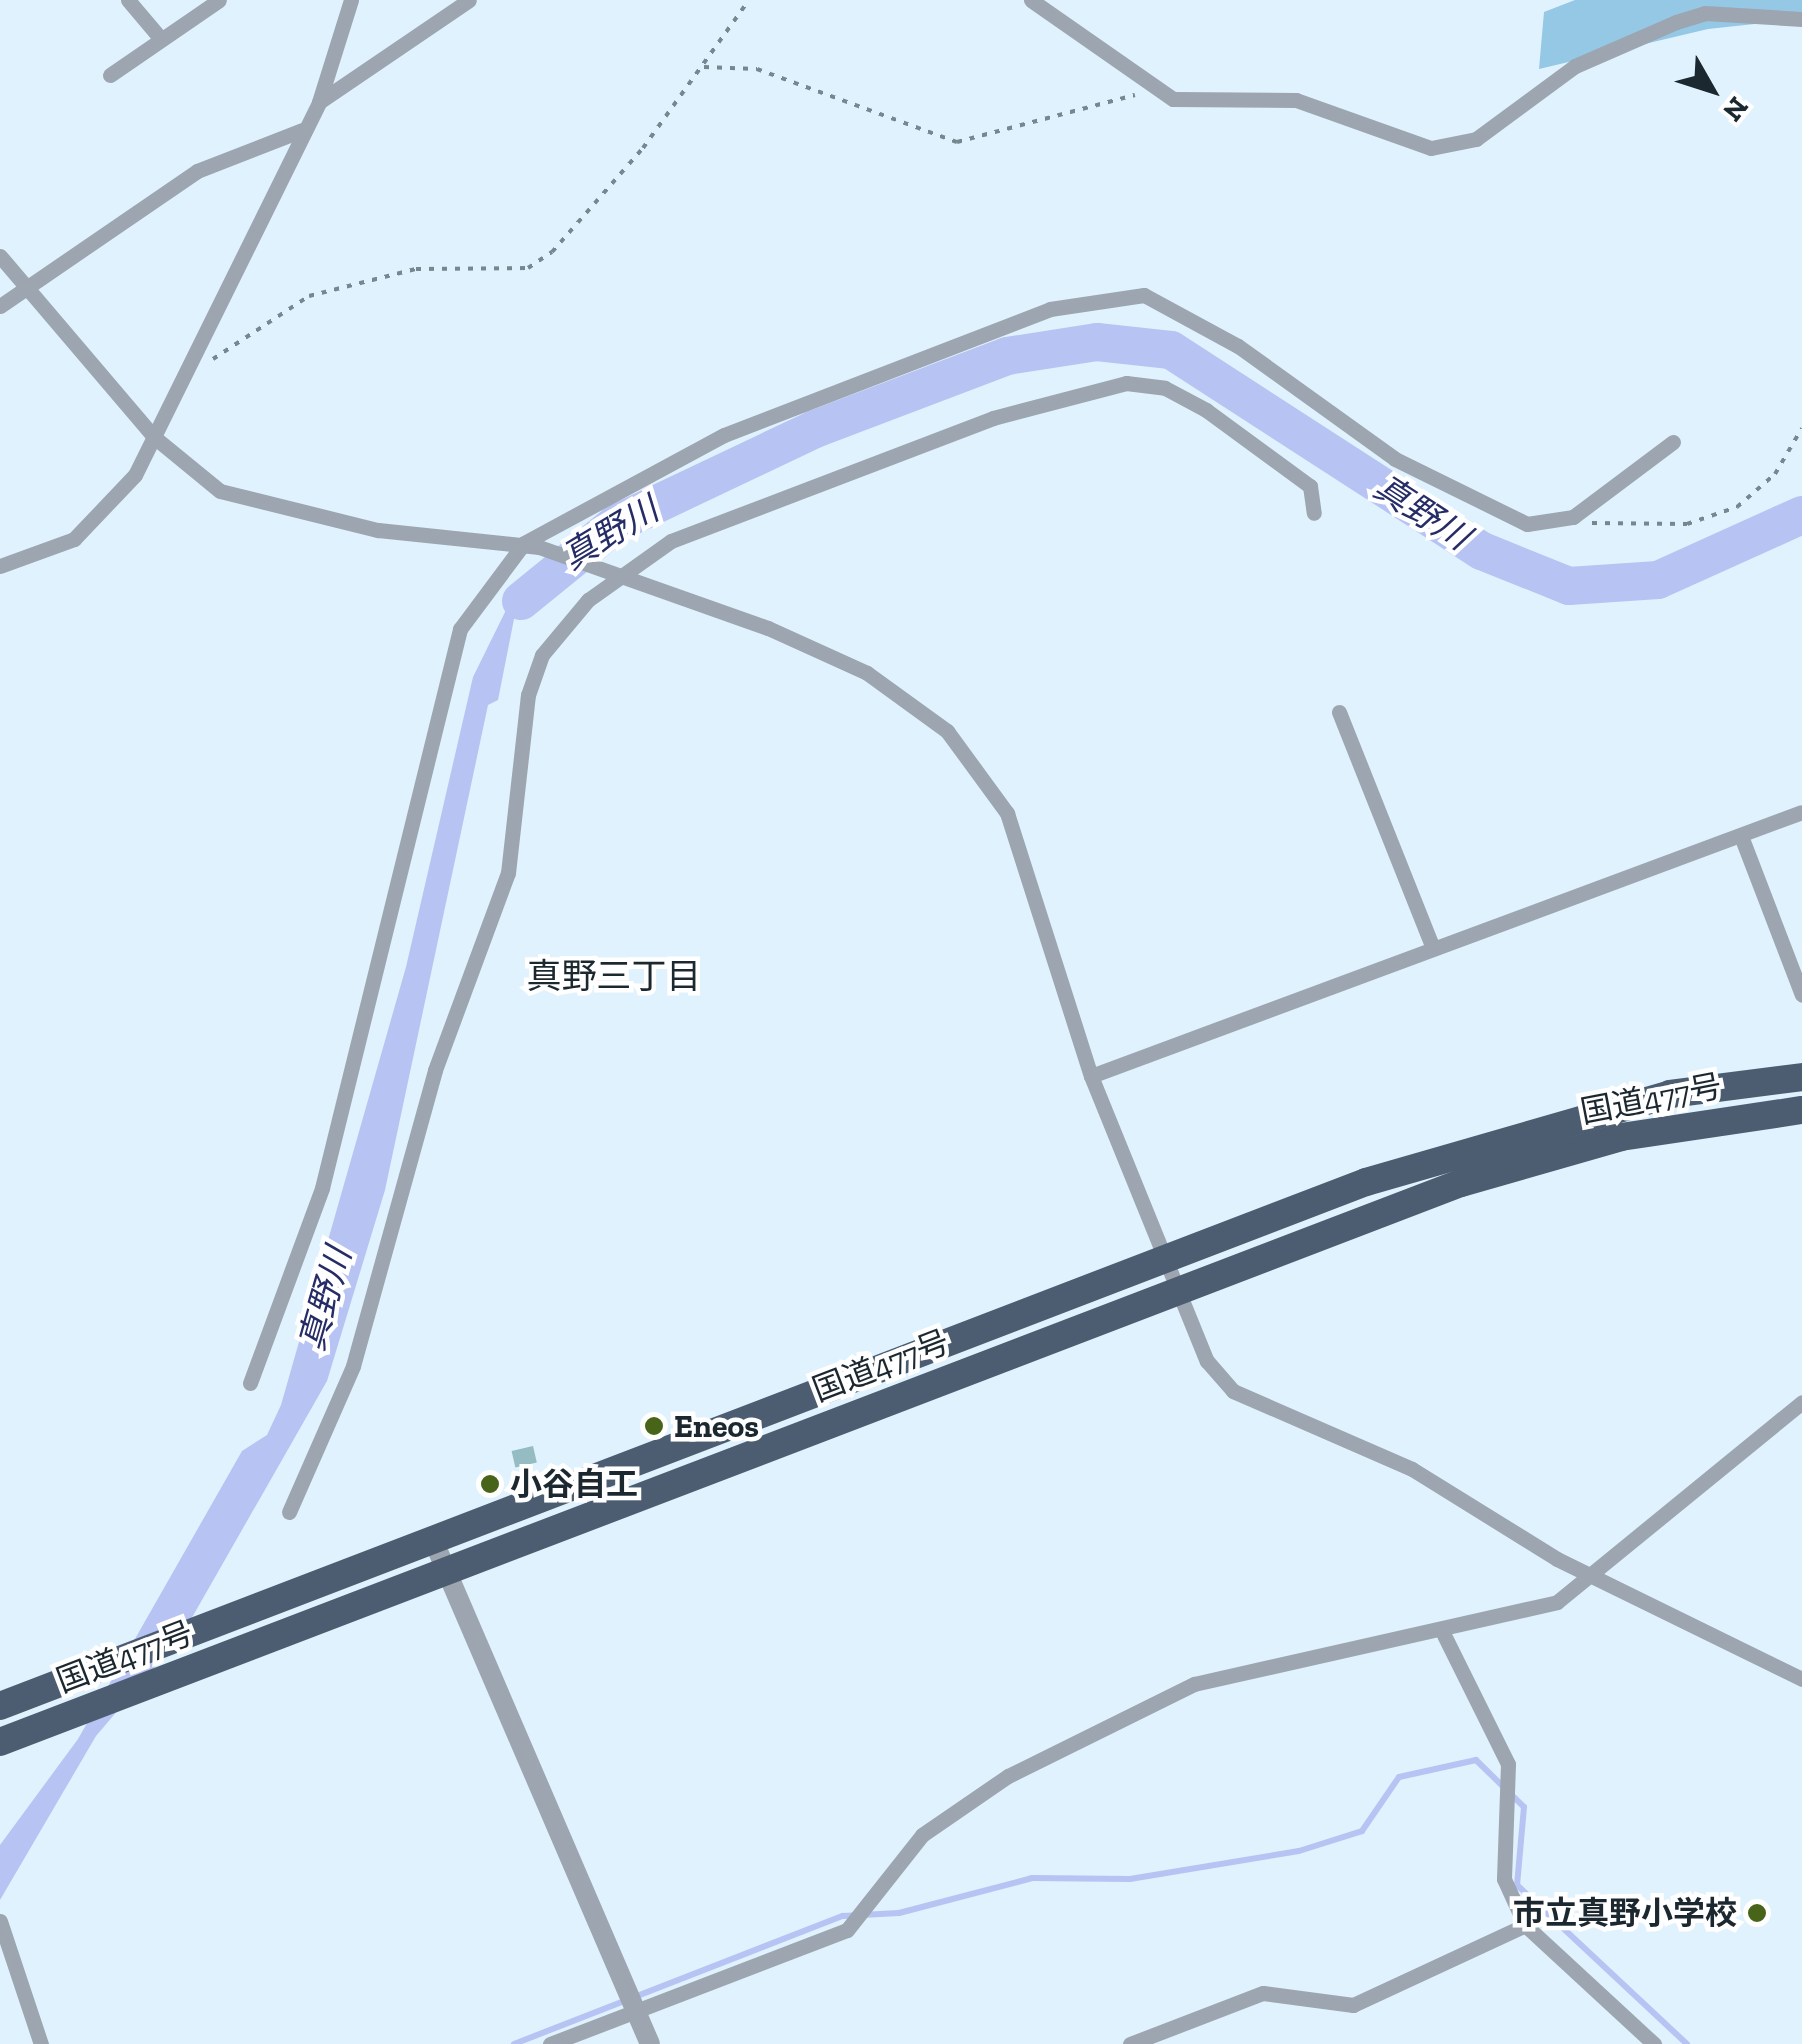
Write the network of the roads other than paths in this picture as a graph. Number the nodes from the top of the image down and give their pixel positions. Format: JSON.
{"nodes":[{"id":1,"x":128,"y":0,"type":"edge"},
{"id":2,"x":219,"y":0,"type":"edge"},
{"id":3,"x":351,"y":0,"type":"edge"},
{"id":4,"x":469,"y":0,"type":"edge"},
{"id":5,"x":1030,"y":0,"type":"edge"},
{"id":6,"x":1802,"y":19,"type":"edge"},
{"id":7,"x":162,"y":40,"type":"junction"},
{"id":8,"x":110,"y":75,"type":"dead end"},
{"id":9,"x":319,"y":102,"type":"junction"},
{"id":10,"x":302,"y":130,"type":"junction"},
{"id":11,"x":0,"y":256,"type":"edge"},
{"id":12,"x":27,"y":288,"type":"junction"},
{"id":13,"x":0,"y":306,"type":"edge"},
{"id":14,"x":154,"y":437,"type":"junction"},
{"id":15,"x":1672,"y":442,"type":"dead end"},
{"id":16,"x":1314,"y":513,"type":"dead end"},
{"id":17,"x":532,"y":545,"type":"junction"},
{"id":18,"x":0,"y":566,"type":"edge"},
{"id":19,"x":617,"y":576,"type":"junction"},
{"id":20,"x":1339,"y":712,"type":"dead end"},
{"id":21,"x":1802,"y":812,"type":"edge"},
{"id":22,"x":1740,"y":836,"type":"junction"},
{"id":23,"x":1433,"y":948,"type":"junction"},
{"id":24,"x":1802,"y":994,"type":"edge"},
{"id":25,"x":1092,"y":1076,"type":"junction"},
{"id":26,"x":1802,"y":1077,"type":"edge"},
{"id":27,"x":1802,"y":1110,"type":"edge"},
{"id":28,"x":1165,"y":1259,"type":"junction"},
{"id":29,"x":1178,"y":1288,"type":"junction"},
{"id":30,"x":250,"y":1382,"type":"dead end"},
{"id":31,"x":1802,"y":1402,"type":"edge"},
{"id":32,"x":289,"y":1512,"type":"dead end"},
{"id":33,"x":434,"y":1542,"type":"junction"},
{"id":34,"x":446,"y":1571,"type":"junction"},
{"id":35,"x":1594,"y":1574,"type":"junction"},
{"id":36,"x":1444,"y":1634,"type":"junction"},
{"id":37,"x":1802,"y":1679,"type":"edge"},
{"id":38,"x":0,"y":1706,"type":"edge"},
{"id":39,"x":0,"y":1742,"type":"edge"},
{"id":40,"x":1,"y":1925,"type":"edge"},
{"id":41,"x":1525,"y":1925,"type":"junction"},
{"id":42,"x":636,"y":2011,"type":"junction"},
{"id":43,"x":41,"y":2044,"type":"edge"},
{"id":44,"x":550,"y":2044,"type":"edge"},
{"id":45,"x":650,"y":2044,"type":"edge"},
{"id":46,"x":1130,"y":2044,"type":"edge"},
{"id":47,"x":1654,"y":2044,"type":"edge"}],
"edges":[{"from":1,"to":7,"type":"street"},
{"from":2,"to":7,"type":"street"},
{"from":3,"to":9,"type":"street"},
{"from":4,"to":9,"type":"street"},
{"from":5,"to":6,"type":"street"},
{"from":7,"to":8,"type":"street"},
{"from":9,"to":10,"type":"street"},
{"from":10,"to":12,"type":"street"},
{"from":10,"to":14,"type":"street"},
{"from":11,"to":12,"type":"street"},
{"from":12,"to":13,"type":"street"},
{"from":12,"to":14,"type":"street"},
{"from":14,"to":17,"type":"street"},
{"from":14,"to":18,"type":"street"},
{"from":15,"to":17,"type":"street"},
{"from":16,"to":19,"type":"street"},
{"from":17,"to":19,"type":"street"},
{"from":17,"to":30,"type":"street"},
{"from":19,"to":25,"type":"street"},
{"from":19,"to":32,"type":"street"},
{"from":20,"to":23,"type":"street"},
{"from":21,"to":22,"type":"street"},
{"from":22,"to":23,"type":"street"},
{"from":22,"to":24,"type":"street"},
{"from":23,"to":25,"type":"street"},
{"from":25,"to":28,"type":"street"},
{"from":26,"to":28,"type":"highway","name":"国道477号"},
{"from":27,"to":29,"type":"highway","name":"国道477号"},
{"from":28,"to":29,"type":"street"},
{"from":28,"to":33,"type":"highway","name":"国道477号"},
{"from":29,"to":34,"type":"highway","name":"国道477号"},
{"from":29,"to":35,"type":"street"},
{"from":31,"to":35,"type":"street"},
{"from":33,"to":34,"type":"street"},
{"from":33,"to":38,"type":"highway","name":"国道477号"},
{"from":34,"to":39,"type":"highway","name":"国道477号"},
{"from":34,"to":42,"type":"street"},
{"from":35,"to":36,"type":"street"},
{"from":35,"to":37,"type":"street"},
{"from":36,"to":41,"type":"street"},
{"from":36,"to":42,"type":"street"},
{"from":40,"to":43,"type":"street"},
{"from":41,"to":46,"type":"street"},
{"from":41,"to":47,"type":"street"},
{"from":42,"to":44,"type":"street"},
{"from":42,"to":45,"type":"street"}]}
